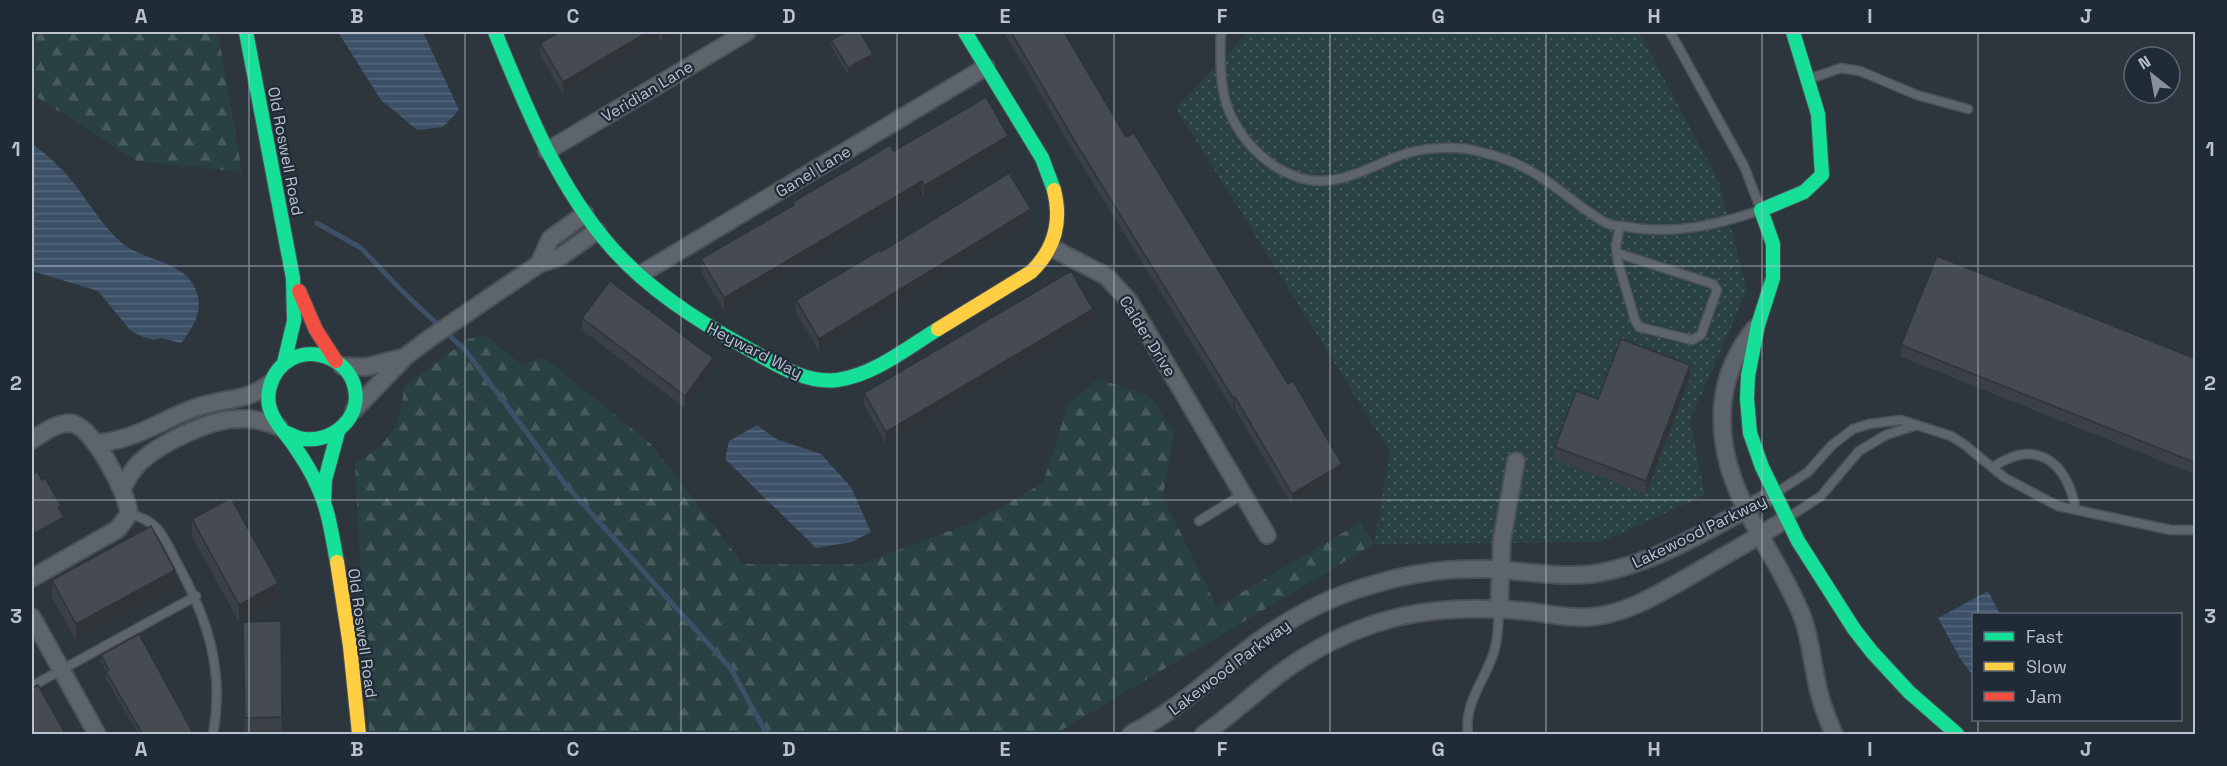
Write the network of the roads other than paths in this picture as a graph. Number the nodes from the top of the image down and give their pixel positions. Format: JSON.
{"nodes":[{"id":1,"x":246,"y":32,"type":"edge"},
{"id":2,"x":495,"y":32,"type":"edge"},
{"id":3,"x":747,"y":32,"type":"edge"},
{"id":4,"x":965,"y":32,"type":"edge"},
{"id":5,"x":1221,"y":32,"type":"edge"},
{"id":6,"x":1670,"y":32,"type":"edge"},
{"id":7,"x":1793,"y":32,"type":"edge"},
{"id":8,"x":986,"y":67,"type":"junction"},
{"id":9,"x":1808,"y":80,"type":"junction"},
{"id":10,"x":1968,"y":109,"type":"dead end"},
{"id":11,"x":547,"y":151,"type":"junction"},
{"id":12,"x":1761,"y":210,"type":"junction"},
{"id":13,"x":585,"y":214,"type":"junction"},
{"id":14,"x":1620,"y":226,"type":"junction"},
{"id":15,"x":597,"y":231,"type":"junction"},
{"id":16,"x":1052,"y":248,"type":"junction"},
{"id":17,"x":1617,"y":253,"type":"junction"},
{"id":18,"x":539,"y":264,"type":"junction"},
{"id":19,"x":641,"y":274,"type":"junction"},
{"id":20,"x":293,"y":278,"type":"junction"},
{"id":21,"x":1758,"y":325,"type":"junction"},
{"id":22,"x":405,"y":357,"type":"junction"},
{"id":23,"x":284,"y":363,"type":"junction"},
{"id":24,"x":339,"y":363,"type":"junction"},
{"id":25,"x":269,"y":384,"type":"junction"},
{"id":26,"x":354,"y":410,"type":"junction"},
{"id":27,"x":1916,"y":425,"type":"junction"},
{"id":28,"x":147,"y":430,"type":"junction"},
{"id":29,"x":281,"y":430,"type":"junction"},
{"id":30,"x":338,"y":432,"type":"junction"},
{"id":31,"x":32,"y":440,"type":"edge"},
{"id":32,"x":95,"y":443,"type":"junction"},
{"id":33,"x":159,"y":449,"type":"junction"},
{"id":34,"x":1516,"y":461,"type":"dead end"},
{"id":35,"x":1993,"y":466,"type":"junction"},
{"id":36,"x":122,"y":489,"type":"junction"},
{"id":37,"x":1774,"y":494,"type":"junction"},
{"id":38,"x":1243,"y":495,"type":"junction"},
{"id":39,"x":324,"y":502,"type":"junction"},
{"id":40,"x":1746,"y":509,"type":"junction"},
{"id":41,"x":2076,"y":510,"type":"junction"},
{"id":42,"x":129,"y":514,"type":"junction"},
{"id":43,"x":1786,"y":519,"type":"junction"},
{"id":44,"x":1199,"y":521,"type":"dead end"},
{"id":45,"x":2196,"y":530,"type":"edge"},
{"id":46,"x":1267,"y":535,"type":"dead end"},
{"id":47,"x":1760,"y":536,"type":"junction"},
{"id":48,"x":1500,"y":571,"type":"junction"},
{"id":49,"x":32,"y":578,"type":"edge"},
{"id":50,"x":196,"y":596,"type":"junction"},
{"id":51,"x":1499,"y":609,"type":"junction"},
{"id":52,"x":32,"y":618,"type":"edge"},
{"id":53,"x":61,"y":670,"type":"junction"},
{"id":54,"x":32,"y":686,"type":"edge"},
{"id":55,"x":97,"y":735,"type":"edge"},
{"id":56,"x":213,"y":735,"type":"edge"},
{"id":57,"x":359,"y":735,"type":"edge"},
{"id":58,"x":1131,"y":735,"type":"edge"},
{"id":59,"x":1204,"y":735,"type":"edge"},
{"id":60,"x":1468,"y":735,"type":"edge"},
{"id":61,"x":1834,"y":735,"type":"edge"},
{"id":62,"x":1957,"y":735,"type":"edge"}],
"edges":[{"from":1,"to":20,"type":"street","name":"Old Roswell Road"},
{"from":2,"to":11,"type":"street","name":"Heyward Way"},
{"from":3,"to":11,"type":"street","name":"Veridian Lane"},
{"from":4,"to":8,"type":"street"},
{"from":5,"to":14,"type":"lane"},
{"from":6,"to":12,"type":"lane"},
{"from":7,"to":9,"type":"street"},
{"from":8,"to":16,"type":"street"},
{"from":8,"to":19,"type":"street","name":"Ganel Lane"},
{"from":9,"to":10,"type":"lane"},
{"from":9,"to":12,"type":"street"},
{"from":11,"to":13,"type":"street","name":"Heyward Way"},
{"from":12,"to":14,"type":"lane"},
{"from":12,"to":21,"type":"street"},
{"from":13,"to":15,"type":"street","name":"Heyward Way"},
{"from":13,"to":18,"type":"street"},
{"from":14,"to":17,"type":"lane"},
{"from":15,"to":18,"type":"street"},
{"from":15,"to":19,"type":"street","name":"Heyward Way"},
{"from":16,"to":19,"type":"street","name":"Heyward Way"},
{"from":16,"to":38,"type":"street","name":"Calder Drive"},
{"from":17,"to":17,"type":"lane"},
{"from":18,"to":22,"type":"street"},
{"from":20,"to":23,"type":"street","name":"Old Roswell Road"},
{"from":20,"to":24,"type":"street","name":"Old Roswell Road"},
{"from":21,"to":37,"type":"street"},
{"from":21,"to":40,"type":"street"},
{"from":22,"to":24,"type":"street"},
{"from":22,"to":26,"type":"street"},
{"from":23,"to":24,"type":"street"},
{"from":23,"to":25,"type":"street","name":"Old Roswell Road"},
{"from":24,"to":26,"type":"street","name":"Old Roswell Road"},
{"from":25,"to":28,"type":"street"},
{"from":25,"to":29,"type":"street","name":"Old Roswell Road"},
{"from":26,"to":30,"type":"street","name":"Old Roswell Road"},
{"from":27,"to":35,"type":"lane"},
{"from":27,"to":37,"type":"lane"},
{"from":27,"to":43,"type":"lane"},
{"from":28,"to":32,"type":"street"},
{"from":28,"to":33,"type":"lane"},
{"from":29,"to":30,"type":"street"},
{"from":29,"to":33,"type":"street"},
{"from":29,"to":39,"type":"street","name":"Old Roswell Road"},
{"from":30,"to":39,"type":"street","name":"Old Roswell Road"},
{"from":31,"to":32,"type":"street"},
{"from":32,"to":36,"type":"street"},
{"from":33,"to":36,"type":"street"},
{"from":34,"to":48,"type":"street"},
{"from":35,"to":41,"type":"lane"},
{"from":35,"to":41,"type":"lane"},
{"from":36,"to":42,"type":"street"},
{"from":37,"to":40,"type":"street","name":"Lakewood Parkway"},
{"from":37,"to":43,"type":"street"},
{"from":38,"to":44,"type":"lane"},
{"from":38,"to":46,"type":"street","name":"Calder Drive"},
{"from":39,"to":57,"type":"street","name":"Old Roswell Road"},
{"from":40,"to":47,"type":"street"},
{"from":40,"to":48,"type":"street","name":"Lakewood Parkway"},
{"from":41,"to":45,"type":"lane"},
{"from":42,"to":49,"type":"street"},
{"from":42,"to":50,"type":"lane"},
{"from":43,"to":47,"type":"street","name":"Lakewood Parkway"},
{"from":43,"to":62,"type":"street"},
{"from":47,"to":51,"type":"street","name":"Lakewood Parkway"},
{"from":47,"to":61,"type":"street"},
{"from":48,"to":51,"type":"street"},
{"from":48,"to":58,"type":"street","name":"Lakewood Parkway"},
{"from":50,"to":53,"type":"lane"},
{"from":50,"to":56,"type":"lane"},
{"from":51,"to":59,"type":"street","name":"Lakewood Parkway"},
{"from":51,"to":60,"type":"lane"},
{"from":52,"to":53,"type":"street"},
{"from":53,"to":54,"type":"lane"},
{"from":53,"to":55,"type":"street"}]}
